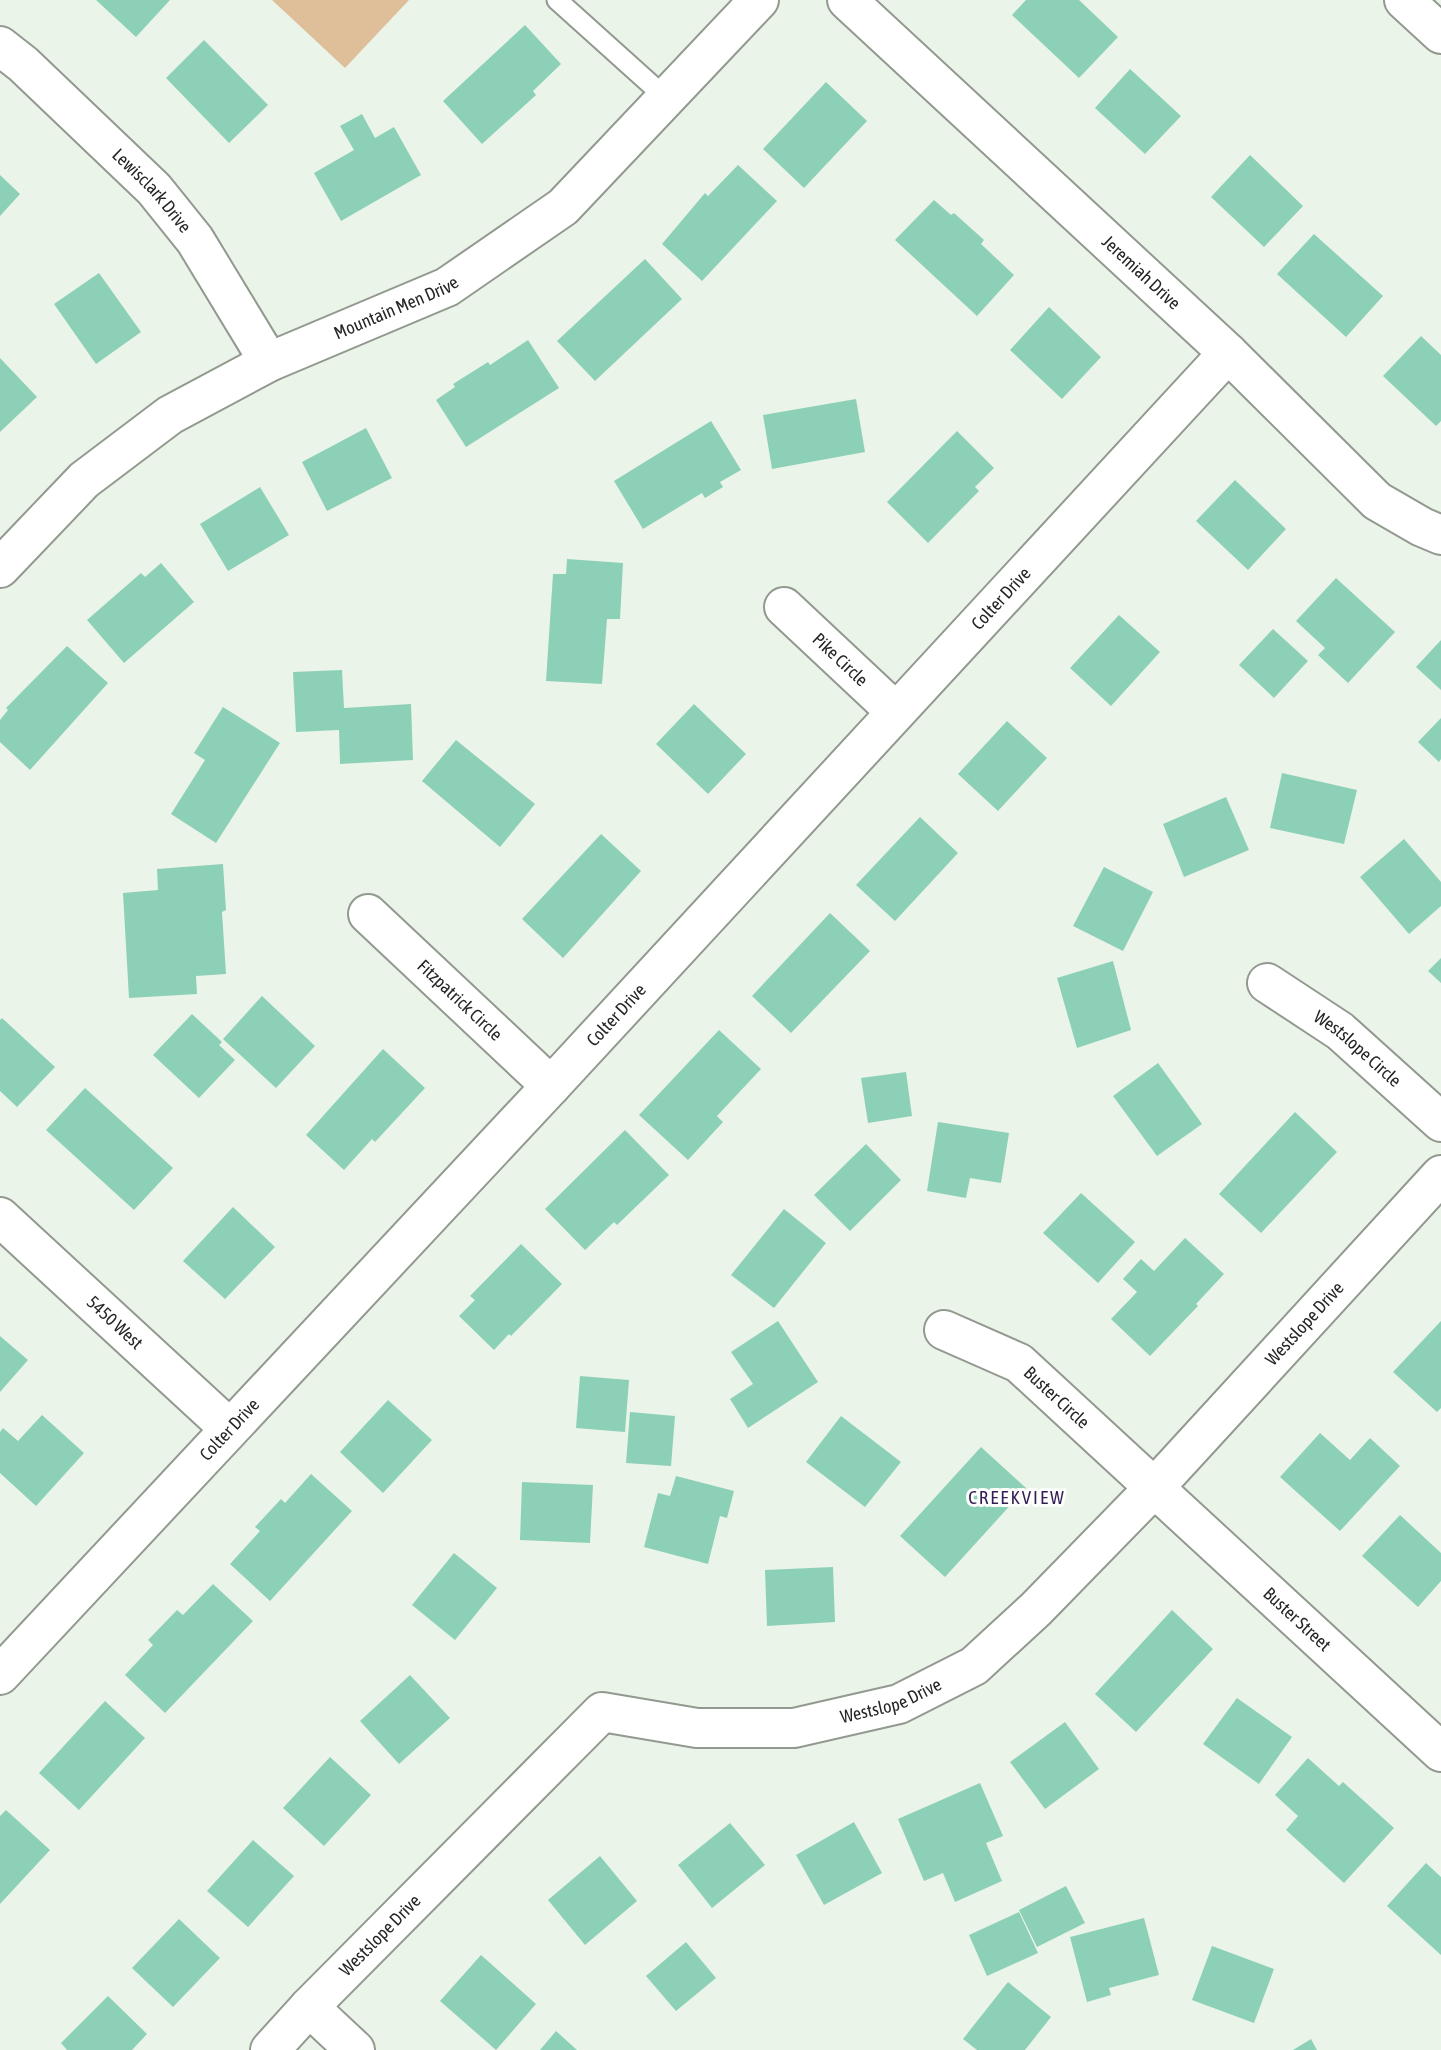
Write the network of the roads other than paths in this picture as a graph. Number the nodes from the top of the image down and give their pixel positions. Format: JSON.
{"nodes":[{"id":1,"x":557,"y":0,"type":"edge"},
{"id":2,"x":759,"y":0,"type":"edge"},
{"id":3,"x":847,"y":0,"type":"edge"},
{"id":4,"x":1404,"y":0,"type":"edge"},
{"id":5,"x":1441,"y":34,"type":"edge"},
{"id":6,"x":0,"y":46,"type":"edge"},
{"id":7,"x":666,"y":97,"type":"junction"},
{"id":8,"x":1228,"y":353,"type":"junction"},
{"id":9,"x":269,"y":362,"type":"junction"},
{"id":10,"x":1441,"y":535,"type":"edge"},
{"id":11,"x":0,"y":568,"type":"edge"},
{"id":12,"x":784,"y":607,"type":"dead end"},
{"id":13,"x":896,"y":712,"type":"junction"},
{"id":14,"x":368,"y":914,"type":"dead end"},
{"id":15,"x":1267,"y":983,"type":"dead end"},
{"id":16,"x":551,"y":1086,"type":"junction"},
{"id":17,"x":1441,"y":1122,"type":"edge"},
{"id":18,"x":1441,"y":1175,"type":"edge"},
{"id":19,"x":0,"y":1217,"type":"edge"},
{"id":20,"x":944,"y":1330,"type":"dead end"},
{"id":21,"x":229,"y":1428,"type":"junction"},
{"id":22,"x":1154,"y":1488,"type":"junction"},
{"id":23,"x":0,"y":1675,"type":"edge"},
{"id":24,"x":1441,"y":1752,"type":"edge"},
{"id":25,"x":309,"y":2007,"type":"junction"},
{"id":26,"x":270,"y":2050,"type":"edge"},
{"id":27,"x":355,"y":2050,"type":"edge"}],
"edges":[{"from":1,"to":7,"type":"lane"},
{"from":2,"to":7,"type":"street","name":"Mountain Men Drive"},
{"from":3,"to":8,"type":"street","name":"Jeremiah Drive"},
{"from":4,"to":5,"type":"street"},
{"from":6,"to":9,"type":"street","name":"Lewisclark Drive"},
{"from":7,"to":9,"type":"street","name":"Mountain Men Drive"},
{"from":8,"to":10,"type":"street","name":"Jeremiah Drive"},
{"from":8,"to":13,"type":"street","name":"Colter Drive"},
{"from":9,"to":11,"type":"street","name":"Mountain Men Drive"},
{"from":12,"to":13,"type":"street","name":"Pike Circle"},
{"from":13,"to":16,"type":"street","name":"Colter Drive"},
{"from":14,"to":16,"type":"street","name":"Fitzpatrick Circle"},
{"from":15,"to":17,"type":"street","name":"Westslope Circle"},
{"from":16,"to":21,"type":"street","name":"Colter Drive"},
{"from":18,"to":22,"type":"street","name":"Westslope Drive"},
{"from":19,"to":21,"type":"street","name":"5450 West"},
{"from":20,"to":22,"type":"street","name":"Buster Circle"},
{"from":21,"to":23,"type":"street","name":"Colter Drive"},
{"from":22,"to":24,"type":"street","name":"Buster Street"},
{"from":22,"to":25,"type":"street","name":"Westslope Drive"},
{"from":25,"to":26,"type":"street","name":"Westslope Drive"},
{"from":25,"to":27,"type":"street"}]}
